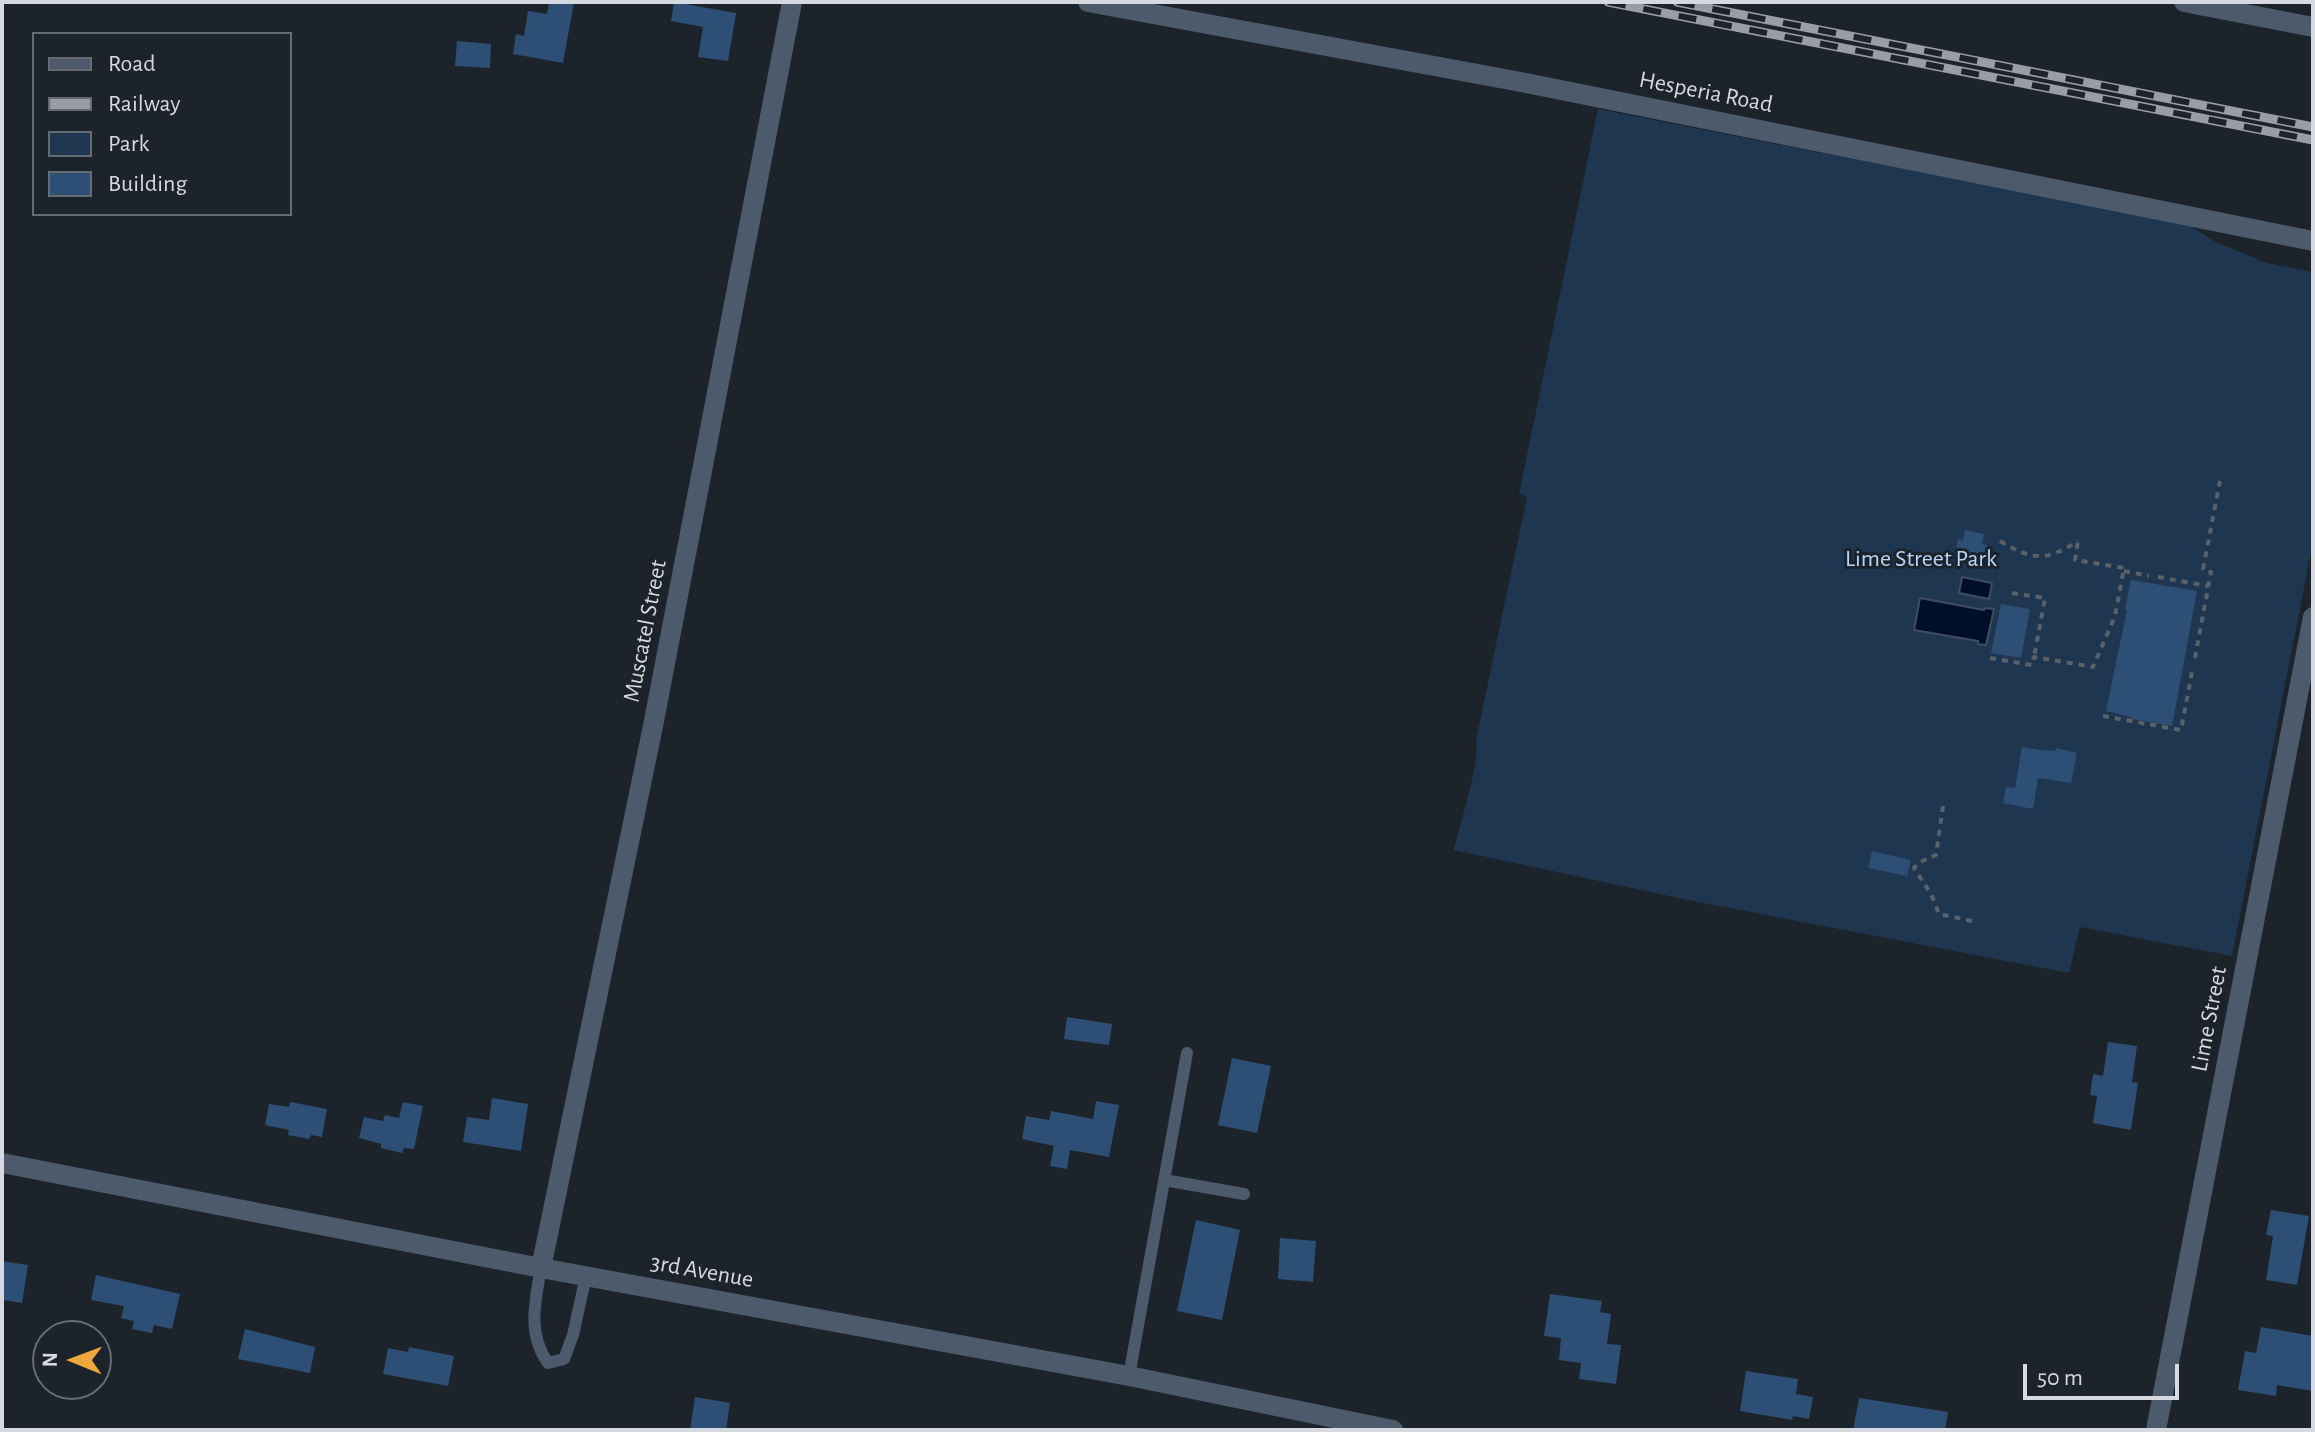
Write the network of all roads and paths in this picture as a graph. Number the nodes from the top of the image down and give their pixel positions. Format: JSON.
{"nodes":[{"id":1,"x":792,"y":2,"type":"edge"},
{"id":2,"x":1088,"y":2,"type":"edge"},
{"id":3,"x":2184,"y":2,"type":"edge"},
{"id":4,"x":2313,"y":27,"type":"edge"},
{"id":5,"x":2313,"y":241,"type":"edge"},
{"id":6,"x":2220,"y":481,"type":"dead end"},
{"id":7,"x":2000,"y":541,"type":"dead end"},
{"id":8,"x":2123,"y":571,"type":"junction"},
{"id":9,"x":2149,"y":576,"type":"dead end"},
{"id":10,"x":2158,"y":577,"type":"dead end"},
{"id":11,"x":2208,"y":586,"type":"junction"},
{"id":12,"x":2012,"y":593,"type":"dead end"},
{"id":13,"x":2313,"y":617,"type":"edge"},
{"id":14,"x":2034,"y":657,"type":"junction"},
{"id":15,"x":1990,"y":658,"type":"dead end"},
{"id":16,"x":2195,"y":658,"type":"dead end"},
{"id":17,"x":2192,"y":672,"type":"dead end"},
{"id":18,"x":2103,"y":716,"type":"dead end"},
{"id":19,"x":1943,"y":806,"type":"dead end"},
{"id":20,"x":1977,"y":922,"type":"dead end"},
{"id":21,"x":1187,"y":1053,"type":"dead end"},
{"id":22,"x":2,"y":1163,"type":"edge"},
{"id":23,"x":1164,"y":1180,"type":"junction"},
{"id":24,"x":1244,"y":1194,"type":"dead end"},
{"id":25,"x":541,"y":1268,"type":"junction"},
{"id":26,"x":586,"y":1276,"type":"junction"},
{"id":27,"x":1129,"y":1376,"type":"junction"},
{"id":28,"x":1393,"y":1430,"type":"edge"},
{"id":29,"x":2156,"y":1430,"type":"edge"}],
"edges":[{"from":1,"to":25,"type":"street","name":"Muscatel Street"},
{"from":2,"to":5,"type":"street","name":"Hesperia Road"},
{"from":3,"to":4,"type":"street"},
{"from":6,"to":11,"type":"path"},
{"from":7,"to":8,"type":"path"},
{"from":8,"to":9,"type":"path"},
{"from":8,"to":14,"type":"path"},
{"from":10,"to":11,"type":"path"},
{"from":11,"to":16,"type":"path"},
{"from":12,"to":14,"type":"path"},
{"from":13,"to":29,"type":"street","name":"Lime Street"},
{"from":14,"to":15,"type":"path"},
{"from":17,"to":18,"type":"path"},
{"from":19,"to":20,"type":"path"},
{"from":21,"to":23,"type":"lane"},
{"from":22,"to":25,"type":"street","name":"3rd Avenue"},
{"from":23,"to":24,"type":"lane"},
{"from":23,"to":27,"type":"lane"},
{"from":25,"to":26,"type":"street","name":"3rd Avenue"},
{"from":25,"to":26,"type":"lane"},
{"from":26,"to":27,"type":"street","name":"3rd Avenue"},
{"from":27,"to":28,"type":"street","name":"3rd Avenue"}]}
